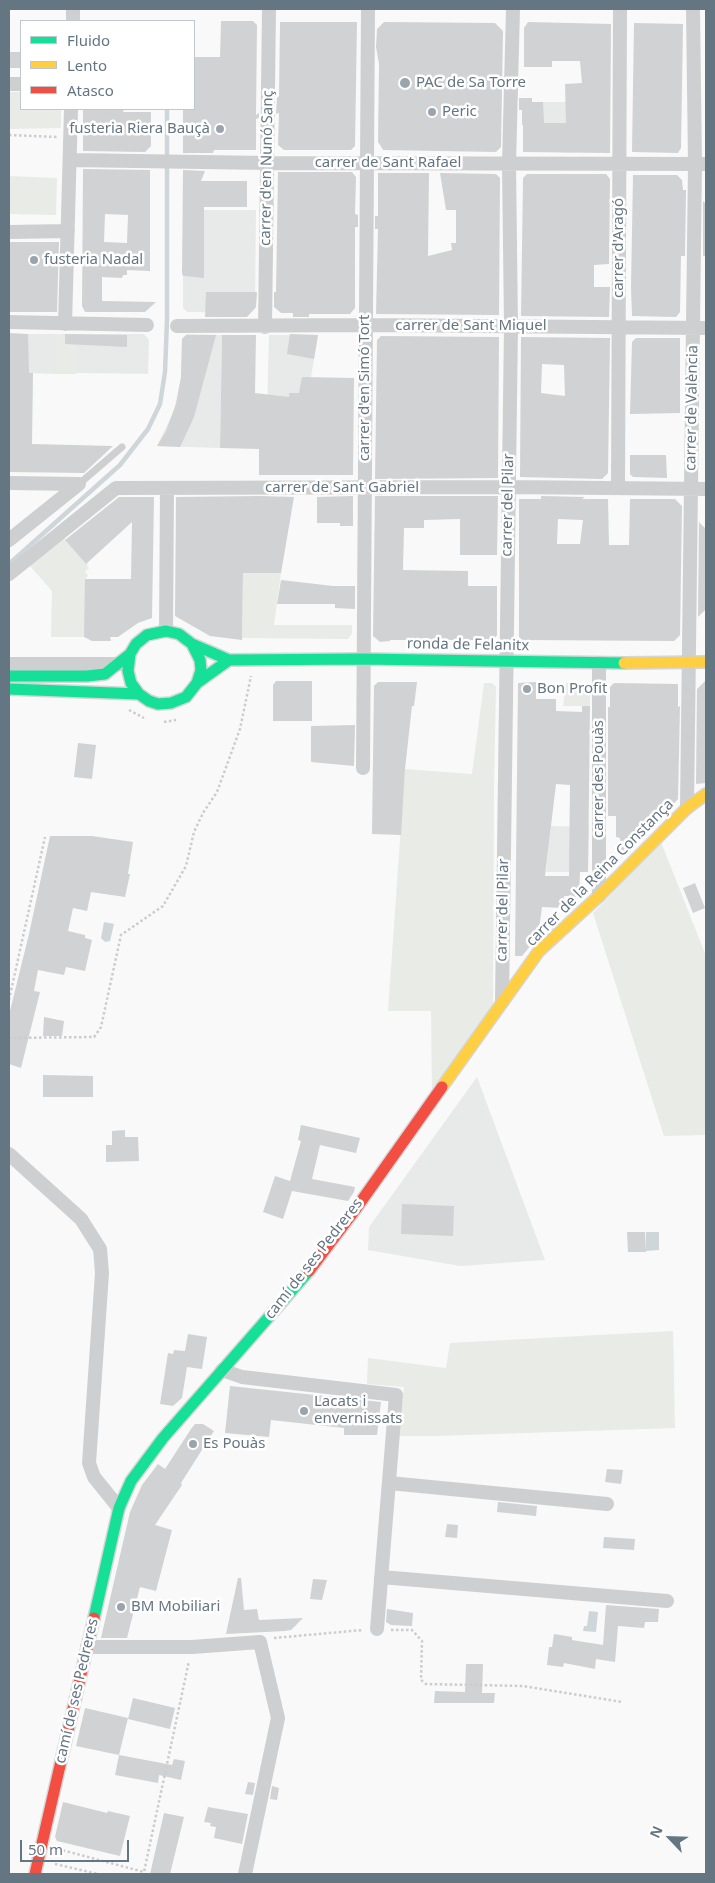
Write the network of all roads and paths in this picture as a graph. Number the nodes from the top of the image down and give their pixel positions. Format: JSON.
{"nodes":[{"id":1,"x":269,"y":9,"type":"edge"},
{"id":2,"x":368,"y":9,"type":"edge"},
{"id":3,"x":513,"y":9,"type":"edge"},
{"id":4,"x":620,"y":9,"type":"edge"},
{"id":5,"x":693,"y":9,"type":"edge"},
{"id":6,"x":71,"y":110,"type":"edge"},
{"id":7,"x":9,"y":135,"type":"edge"},
{"id":8,"x":70,"y":137,"type":"junction"},
{"id":9,"x":70,"y":160,"type":"junction"},
{"id":10,"x":367,"y":162,"type":"junction"},
{"id":11,"x":267,"y":163,"type":"junction"},
{"id":12,"x":509,"y":164,"type":"junction"},
{"id":13,"x":620,"y":164,"type":"junction"},
{"id":14,"x":701,"y":164,"type":"edge"},
{"id":15,"x":68,"y":231,"type":"junction"},
{"id":16,"x":9,"y":232,"type":"edge"},
{"id":17,"x":9,"y":322,"type":"edge"},
{"id":18,"x":65,"y":324,"type":"junction"},
{"id":19,"x":366,"y":325,"type":"junction"},
{"id":20,"x":147,"y":326,"type":"dead end"},
{"id":21,"x":177,"y":326,"type":"dead end"},
{"id":22,"x":511,"y":326,"type":"junction"},
{"id":23,"x":265,"y":327,"type":"junction"},
{"id":24,"x":619,"y":327,"type":"junction"},
{"id":25,"x":700,"y":327,"type":"edge"},
{"id":26,"x":122,"y":447,"type":"dead end"},
{"id":27,"x":9,"y":483,"type":"edge"},
{"id":28,"x":79,"y":484,"type":"junction"},
{"id":29,"x":508,"y":487,"type":"junction"},
{"id":30,"x":167,"y":488,"type":"junction"},
{"id":31,"x":364,"y":488,"type":"junction"},
{"id":32,"x":618,"y":488,"type":"junction"},
{"id":33,"x":691,"y":489,"type":"junction"},
{"id":34,"x":706,"y":489,"type":"edge"},
{"id":35,"x":9,"y":540,"type":"edge"},
{"id":36,"x":9,"y":574,"type":"edge"},
{"id":37,"x":166,"y":631,"type":"junction"},
{"id":38,"x":192,"y":644,"type":"junction"},
{"id":39,"x":130,"y":654,"type":"junction"},
{"id":40,"x":363,"y":659,"type":"junction"},
{"id":41,"x":229,"y":660,"type":"junction"},
{"id":42,"x":253,"y":660,"type":"junction"},
{"id":43,"x":506,"y":660,"type":"junction"},
{"id":44,"x":688,"y":662,"type":"junction"},
{"id":45,"x":706,"y":662,"type":"edge"},
{"id":46,"x":599,"y":663,"type":"junction"},
{"id":47,"x":9,"y":664,"type":"edge"},
{"id":48,"x":119,"y":664,"type":"junction"},
{"id":49,"x":9,"y":676,"type":"edge"},
{"id":50,"x":197,"y":683,"type":"junction"},
{"id":51,"x":9,"y":689,"type":"edge"},
{"id":52,"x":139,"y":694,"type":"junction"},
{"id":53,"x":363,"y":768,"type":"dead end"},
{"id":54,"x":706,"y":794,"type":"edge"},
{"id":55,"x":687,"y":808,"type":"junction"},
{"id":56,"x":45,"y":837,"type":"dead end"},
{"id":57,"x":599,"y":896,"type":"junction"},
{"id":58,"x":9,"y":1000,"type":"edge"},
{"id":59,"x":502,"y":1002,"type":"junction"},
{"id":60,"x":9,"y":1038,"type":"edge"},
{"id":61,"x":9,"y":1154,"type":"edge"},
{"id":62,"x":222,"y":1370,"type":"junction"},
{"id":63,"x":389,"y":1483,"type":"junction"},
{"id":64,"x":607,"y":1504,"type":"dead end"},
{"id":65,"x":119,"y":1508,"type":"junction"},
{"id":66,"x":381,"y":1576,"type":"junction"},
{"id":67,"x":667,"y":1601,"type":"dead end"},
{"id":68,"x":377,"y":1629,"type":"junction"},
{"id":69,"x":260,"y":1642,"type":"junction"},
{"id":70,"x":87,"y":1647,"type":"junction"},
{"id":71,"x":192,"y":1647,"type":"junction"},
{"id":72,"x":622,"y":1702,"type":"dead end"},
{"id":73,"x":42,"y":1845,"type":"junction"},
{"id":74,"x":39,"y":1860,"type":"junction"},
{"id":75,"x":35,"y":1874,"type":"edge"},
{"id":76,"x":98,"y":1874,"type":"edge"},
{"id":77,"x":245,"y":1874,"type":"edge"}],
"edges":[{"from":1,"to":11,"type":"street","name":"carrer d'en Nunó Sanç"},
{"from":2,"to":10,"type":"street","name":"carrer d'en Simó Tort"},
{"from":3,"to":12,"type":"street","name":"carrer del Pilar"},
{"from":4,"to":13,"type":"street","name":"carrer d'Aragó"},
{"from":5,"to":14,"type":"street","name":"carrer de València"},
{"from":6,"to":8,"type":"street"},
{"from":7,"to":8,"type":"path"},
{"from":8,"to":9,"type":"street"},
{"from":9,"to":11,"type":"street","name":"carrer de Sant Rafael"},
{"from":9,"to":15,"type":"street"},
{"from":10,"to":11,"type":"street","name":"carrer de Sant Rafael"},
{"from":10,"to":12,"type":"street","name":"carrer de Sant Rafael"},
{"from":10,"to":19,"type":"street","name":"carrer d'en Simó Tort"},
{"from":11,"to":23,"type":"street","name":"carrer d'en Nunó Sanç"},
{"from":12,"to":13,"type":"street","name":"carrer de Sant Rafael"},
{"from":12,"to":22,"type":"street","name":"carrer del Pilar"},
{"from":13,"to":14,"type":"street","name":"carrer de Sant Rafael"},
{"from":13,"to":24,"type":"street","name":"carrer d'Aragó"},
{"from":14,"to":25,"type":"street","name":"carrer de València"},
{"from":15,"to":16,"type":"street"},
{"from":15,"to":18,"type":"street"},
{"from":17,"to":18,"type":"street"},
{"from":18,"to":20,"type":"street"},
{"from":19,"to":22,"type":"street","name":"carrer de Sant Miquel"},
{"from":19,"to":23,"type":"street","name":"carrer de Sant Miquel"},
{"from":19,"to":31,"type":"street","name":"carrer d'en Simó Tort"},
{"from":21,"to":23,"type":"street","name":"carrer de Sant Miquel"},
{"from":22,"to":24,"type":"street","name":"carrer de Sant Miquel"},
{"from":22,"to":29,"type":"street","name":"carrer del Pilar"},
{"from":24,"to":25,"type":"street","name":"carrer de Sant Miquel"},
{"from":24,"to":32,"type":"street","name":"carrer d'Aragó"},
{"from":25,"to":33,"type":"street","name":"carrer de València"},
{"from":26,"to":28,"type":"lane"},
{"from":27,"to":28,"type":"street"},
{"from":28,"to":35,"type":"street"},
{"from":29,"to":31,"type":"street","name":"carrer de Sant Gabriel"},
{"from":29,"to":32,"type":"street","name":"carrer de Sant Gabriel"},
{"from":29,"to":43,"type":"street","name":"carrer del Pilar"},
{"from":30,"to":31,"type":"street","name":"carrer de Sant Gabriel"},
{"from":30,"to":36,"type":"street","name":"carrer de Sant Gabriel"},
{"from":30,"to":37,"type":"street"},
{"from":31,"to":40,"type":"street","name":"carrer d'en Simó Tort"},
{"from":32,"to":33,"type":"street","name":"carrer de Sant Gabriel"},
{"from":33,"to":34,"type":"street","name":"carrer de Sant Gabriel"},
{"from":33,"to":44,"type":"street","name":"carrer de València"},
{"from":37,"to":38,"type":"street"},
{"from":37,"to":39,"type":"street"},
{"from":38,"to":41,"type":"street"},
{"from":38,"to":50,"type":"street"},
{"from":39,"to":48,"type":"street"},
{"from":39,"to":52,"type":"street"},
{"from":40,"to":42,"type":"street","name":"ronda de Felanitx"},
{"from":40,"to":43,"type":"street","name":"ronda de Felanitx"},
{"from":40,"to":53,"type":"street","name":"carrer d'en Simó Tort"},
{"from":41,"to":42,"type":"street","name":"ronda de Felanitx"},
{"from":41,"to":50,"type":"street"},
{"from":42,"to":60,"type":"path"},
{"from":43,"to":46,"type":"street","name":"ronda de Felanitx"},
{"from":43,"to":59,"type":"street","name":"carrer del Pilar"},
{"from":44,"to":45,"type":"street","name":"ronda de Felanitx"},
{"from":44,"to":46,"type":"street","name":"ronda de Felanitx"},
{"from":44,"to":55,"type":"street","name":"carrer de València"},
{"from":46,"to":57,"type":"street","name":"carrer des Pouàs"},
{"from":47,"to":48,"type":"street"},
{"from":48,"to":49,"type":"street"},
{"from":50,"to":52,"type":"street"},
{"from":51,"to":52,"type":"street"},
{"from":54,"to":55,"type":"street","name":"carrer de la Reina Constança"},
{"from":55,"to":57,"type":"street","name":"carrer de la Reina Constança"},
{"from":56,"to":58,"type":"path"},
{"from":57,"to":59,"type":"street","name":"carrer de la Reina Constança"},
{"from":59,"to":62,"type":"street","name":"camí de ses Pedreres"},
{"from":61,"to":65,"type":"street"},
{"from":62,"to":63,"type":"street"},
{"from":62,"to":65,"type":"street","name":"camí de ses Pedreres"},
{"from":63,"to":64,"type":"street"},
{"from":63,"to":66,"type":"street"},
{"from":65,"to":70,"type":"street","name":"camí de ses Pedreres"},
{"from":66,"to":67,"type":"street"},
{"from":66,"to":68,"type":"street"},
{"from":68,"to":69,"type":"path"},
{"from":68,"to":72,"type":"path"},
{"from":69,"to":71,"type":"street"},
{"from":69,"to":77,"type":"street"},
{"from":70,"to":71,"type":"street"},
{"from":70,"to":73,"type":"street","name":"camí de ses Pedreres"},
{"from":71,"to":73,"type":"path"},
{"from":73,"to":74,"type":"street","name":"camí de ses Pedreres"},
{"from":74,"to":75,"type":"street","name":"camí de ses Pedreres"},
{"from":74,"to":76,"type":"path"}]}
